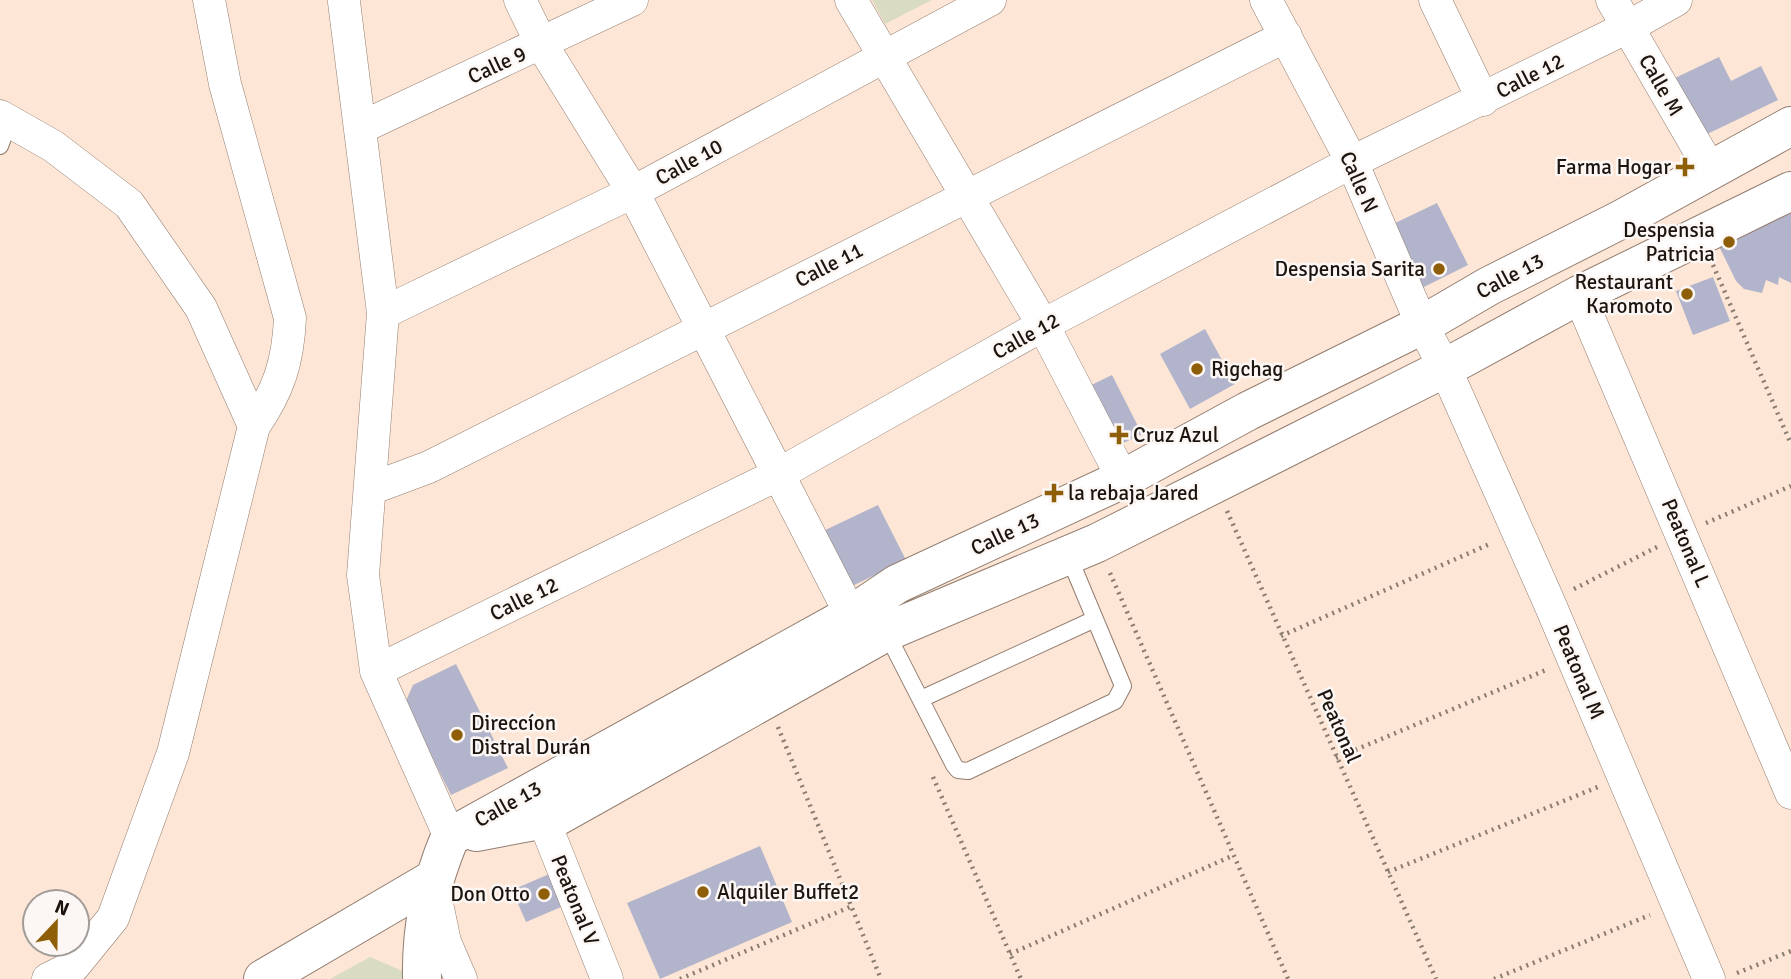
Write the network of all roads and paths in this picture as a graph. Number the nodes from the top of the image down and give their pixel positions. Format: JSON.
{"nodes":[{"id":1,"x":209,"y":0,"type":"edge"},
{"id":2,"x":520,"y":0,"type":"edge"},
{"id":3,"x":632,"y":0,"type":"edge"},
{"id":4,"x":851,"y":0,"type":"edge"},
{"id":5,"x":990,"y":0,"type":"edge"},
{"id":6,"x":1266,"y":0,"type":"edge"},
{"id":7,"x":1435,"y":0,"type":"edge"},
{"id":8,"x":1612,"y":0,"type":"edge"},
{"id":9,"x":1676,"y":0,"type":"edge"},
{"id":10,"x":344,"y":2,"type":"dead end"},
{"id":11,"x":1628,"y":27,"type":"junction"},
{"id":12,"x":1286,"y":36,"type":"junction"},
{"id":13,"x":542,"y":45,"type":"junction"},
{"id":14,"x":884,"y":55,"type":"junction"},
{"id":15,"x":1483,"y":100,"type":"junction"},
{"id":16,"x":1791,"y":126,"type":"edge"},
{"id":17,"x":3,"y":128,"type":"edge"},
{"id":18,"x":360,"y":128,"type":"junction"},
{"id":19,"x":1352,"y":162,"type":"junction"},
{"id":20,"x":1710,"y":169,"type":"junction"},
{"id":21,"x":1791,"y":191,"type":"edge"},
{"id":22,"x":633,"y":192,"type":"junction"},
{"id":23,"x":965,"y":198,"type":"junction"},
{"id":24,"x":1700,"y":236,"type":"junction"},
{"id":25,"x":1579,"y":295,"type":"junction"},
{"id":26,"x":383,"y":313,"type":"junction"},
{"id":27,"x":1043,"y":325,"type":"junction"},
{"id":28,"x":1422,"y":326,"type":"junction"},
{"id":29,"x":703,"y":329,"type":"junction"},
{"id":30,"x":1445,"y":368,"type":"junction"},
{"id":31,"x":254,"y":426,"type":"junction"},
{"id":32,"x":1791,"y":444,"type":"edge"},
{"id":33,"x":777,"y":475,"type":"junction"},
{"id":34,"x":1123,"y":479,"type":"junction"},
{"id":35,"x":1216,"y":485,"type":"junction"},
{"id":36,"x":370,"y":489,"type":"junction"},
{"id":37,"x":1518,"y":531,"type":"junction"},
{"id":38,"x":1083,"y":550,"type":"junction"},
{"id":39,"x":851,"y":615,"type":"junction"},
{"id":40,"x":1095,"y":619,"type":"junction"},
{"id":41,"x":886,"y":632,"type":"junction"},
{"id":42,"x":1281,"y":636,"type":"junction"},
{"id":43,"x":1573,"y":659,"type":"junction"},
{"id":44,"x":376,"y":671,"type":"junction"},
{"id":45,"x":766,"y":697,"type":"junction"},
{"id":46,"x":921,"y":699,"type":"junction"},
{"id":47,"x":698,"y":718,"type":"junction"},
{"id":48,"x":1336,"y":758,"type":"junction"},
{"id":49,"x":932,"y":775,"type":"dead end"},
{"id":50,"x":1623,"y":776,"type":"junction"},
{"id":51,"x":1791,"y":793,"type":"edge"},
{"id":52,"x":544,"y":821,"type":"junction"},
{"id":53,"x":450,"y":836,"type":"junction"},
{"id":54,"x":1232,"y":856,"type":"junction"},
{"id":55,"x":1388,"y":872,"type":"junction"},
{"id":56,"x":432,"y":880,"type":"junction"},
{"id":57,"x":1677,"y":905,"type":"junction"},
{"id":58,"x":850,"y":907,"type":"junction"},
{"id":59,"x":1791,"y":951,"type":"edge"},
{"id":60,"x":1010,"y":954,"type":"junction"},
{"id":61,"x":1722,"y":977,"type":"edge"},
{"id":62,"x":48,"y":979,"type":"edge"},
{"id":63,"x":263,"y":979,"type":"edge"},
{"id":64,"x":422,"y":979,"type":"edge"},
{"id":65,"x":461,"y":979,"type":"edge"},
{"id":66,"x":607,"y":979,"type":"edge"},
{"id":67,"x":680,"y":979,"type":"edge"},
{"id":68,"x":881,"y":979,"type":"edge"},
{"id":69,"x":1021,"y":979,"type":"edge"},
{"id":70,"x":1286,"y":979,"type":"edge"},
{"id":71,"x":1436,"y":979,"type":"edge"},
{"id":72,"x":1494,"y":979,"type":"edge"}],
"edges":[{"from":1,"to":31,"type":"street"},
{"from":2,"to":13,"type":"street"},
{"from":3,"to":13,"type":"street","name":"Calle 9"},
{"from":4,"to":14,"type":"street"},
{"from":5,"to":14,"type":"street","name":"Calle 10"},
{"from":6,"to":12,"type":"street","name":"Calle N"},
{"from":7,"to":15,"type":"street"},
{"from":8,"to":11,"type":"street","name":"Calle M"},
{"from":9,"to":11,"type":"street","name":"Calle 12"},
{"from":10,"to":18,"type":"street"},
{"from":11,"to":15,"type":"street","name":"Calle 12"},
{"from":11,"to":20,"type":"street","name":"Calle M"},
{"from":12,"to":19,"type":"street","name":"Calle N"},
{"from":12,"to":23,"type":"street","name":"Calle 11"},
{"from":13,"to":18,"type":"street","name":"Calle 9"},
{"from":13,"to":22,"type":"street"},
{"from":14,"to":22,"type":"street","name":"Calle 10"},
{"from":14,"to":23,"type":"street"},
{"from":15,"to":19,"type":"street","name":"Calle 12"},
{"from":16,"to":20,"type":"street","name":"Calle 13"},
{"from":17,"to":31,"type":"street"},
{"from":18,"to":26,"type":"street"},
{"from":19,"to":27,"type":"street","name":"Calle 12"},
{"from":19,"to":28,"type":"street","name":"Calle N"},
{"from":20,"to":28,"type":"street","name":"Calle 13"},
{"from":21,"to":24,"type":"street","name":"Calle 13"},
{"from":22,"to":26,"type":"street","name":"Calle 10"},
{"from":22,"to":29,"type":"street"},
{"from":23,"to":27,"type":"street"},
{"from":23,"to":29,"type":"street","name":"Calle 11"},
{"from":24,"to":25,"type":"street","name":"Calle 13"},
{"from":24,"to":32,"type":"path"},
{"from":25,"to":30,"type":"street","name":"Calle 13"},
{"from":25,"to":51,"type":"street","name":"Peatonal L"},
{"from":26,"to":36,"type":"street"},
{"from":27,"to":33,"type":"street","name":"Calle 12"},
{"from":27,"to":34,"type":"street"},
{"from":28,"to":30,"type":"street","name":"Calle N"},
{"from":28,"to":34,"type":"street","name":"Calle 13"},
{"from":29,"to":33,"type":"street"},
{"from":29,"to":36,"type":"street","name":"Calle 11"},
{"from":30,"to":35,"type":"street","name":"Calle 13"},
{"from":30,"to":37,"type":"street","name":"Peatonal M"},
{"from":31,"to":62,"type":"street"},
{"from":33,"to":39,"type":"street"},
{"from":33,"to":44,"type":"street","name":"Calle 12"},
{"from":34,"to":39,"type":"street","name":"Calle 13"},
{"from":35,"to":38,"type":"street","name":"Calle 13"},
{"from":35,"to":42,"type":"path","name":"Peatonal"},
{"from":36,"to":44,"type":"street"},
{"from":37,"to":42,"type":"path"},
{"from":37,"to":43,"type":"street","name":"Peatonal M"},
{"from":38,"to":40,"type":"lane"},
{"from":38,"to":41,"type":"street","name":"Calle 13"},
{"from":38,"to":54,"type":"path"},
{"from":39,"to":47,"type":"street","name":"Calle 13"},
{"from":40,"to":46,"type":"lane"},
{"from":40,"to":46,"type":"lane"},
{"from":41,"to":45,"type":"street","name":"Calle 13"},
{"from":41,"to":46,"type":"lane"},
{"from":42,"to":48,"type":"path","name":"Peatonal"},
{"from":43,"to":48,"type":"path"},
{"from":43,"to":50,"type":"street","name":"Peatonal M"},
{"from":44,"to":53,"type":"street"},
{"from":45,"to":47,"type":"street","name":"Calle 13"},
{"from":45,"to":58,"type":"path"},
{"from":47,"to":52,"type":"street","name":"Calle 13"},
{"from":47,"to":53,"type":"street","name":"Calle 13"},
{"from":48,"to":55,"type":"path","name":"Peatonal"},
{"from":49,"to":60,"type":"path"},
{"from":50,"to":55,"type":"path"},
{"from":50,"to":57,"type":"street","name":"Peatonal M"},
{"from":52,"to":53,"type":"street","name":"Calle 13"},
{"from":52,"to":66,"type":"street","name":"Peatonal V"},
{"from":53,"to":56,"type":"street","name":"Calle 13"},
{"from":54,"to":60,"type":"path"},
{"from":54,"to":70,"type":"path"},
{"from":55,"to":71,"type":"path","name":"Peatonal"},
{"from":56,"to":63,"type":"street"},
{"from":56,"to":64,"type":"street","name":"Calle 13"},
{"from":56,"to":65,"type":"street"},
{"from":57,"to":61,"type":"street","name":"Peatonal M"},
{"from":57,"to":72,"type":"path"},
{"from":58,"to":67,"type":"path"},
{"from":58,"to":68,"type":"path"},
{"from":59,"to":61,"type":"path"},
{"from":60,"to":69,"type":"path"}]}
